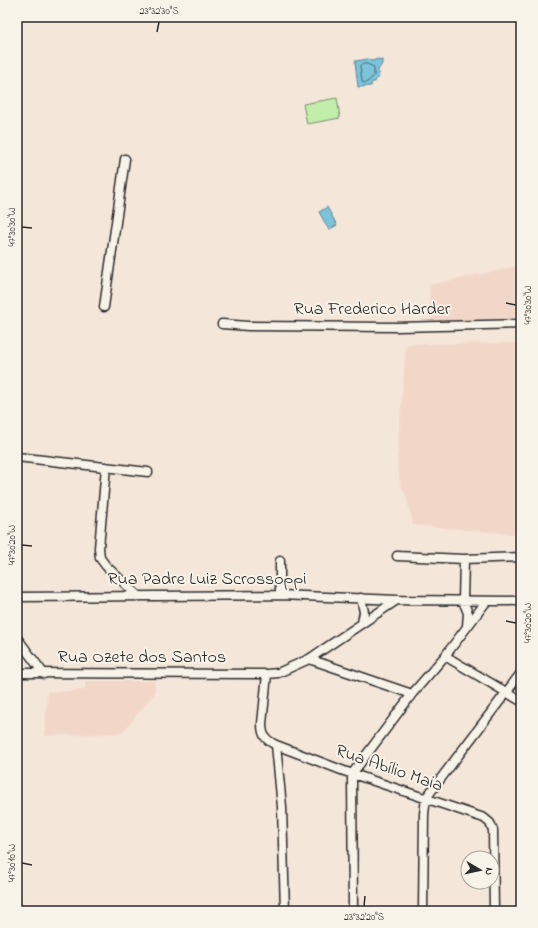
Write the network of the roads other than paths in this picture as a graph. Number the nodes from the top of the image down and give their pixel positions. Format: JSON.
{"nodes":[{"id":1,"x":126,"y":159,"type":"dead end"},
{"id":2,"x":104,"y":306,"type":"dead end"},
{"id":3,"x":222,"y":324,"type":"dead end"},
{"id":4,"x":521,"y":324,"type":"edge"},
{"id":5,"x":17,"y":457,"type":"edge"},
{"id":6,"x":106,"y":467,"type":"junction"},
{"id":7,"x":148,"y":472,"type":"dead end"},
{"id":8,"x":397,"y":556,"type":"dead end"},
{"id":9,"x":521,"y":557,"type":"edge"},
{"id":10,"x":464,"y":559,"type":"junction"},
{"id":11,"x":280,"y":561,"type":"dead end"},
{"id":12,"x":280,"y":594,"type":"junction"},
{"id":13,"x":136,"y":595,"type":"junction"},
{"id":14,"x":17,"y":598,"type":"edge"},
{"id":15,"x":361,"y":598,"type":"junction"},
{"id":16,"x":398,"y":600,"type":"junction"},
{"id":17,"x":463,"y":602,"type":"junction"},
{"id":18,"x":486,"y":602,"type":"junction"},
{"id":19,"x":521,"y":602,"type":"edge"},
{"id":20,"x":362,"y":623,"type":"junction"},
{"id":21,"x":466,"y":628,"type":"junction"},
{"id":22,"x":17,"y":638,"type":"edge"},
{"id":23,"x":445,"y":656,"type":"junction"},
{"id":24,"x":309,"y":659,"type":"junction"},
{"id":25,"x":521,"y":673,"type":"edge"},
{"id":26,"x":17,"y":674,"type":"edge"},
{"id":27,"x":44,"y":674,"type":"junction"},
{"id":28,"x":267,"y":674,"type":"junction"},
{"id":29,"x":506,"y":692,"type":"junction"},
{"id":30,"x":412,"y":694,"type":"junction"},
{"id":31,"x":521,"y":700,"type":"edge"},
{"id":32,"x":276,"y":745,"type":"junction"},
{"id":33,"x":352,"y":774,"type":"junction"},
{"id":34,"x":426,"y":798,"type":"junction"},
{"id":35,"x":17,"y":907,"type":"edge"},
{"id":36,"x":19,"y":911,"type":"edge"},
{"id":37,"x":285,"y":911,"type":"edge"},
{"id":38,"x":352,"y":911,"type":"edge"},
{"id":39,"x":423,"y":911,"type":"edge"},
{"id":40,"x":494,"y":911,"type":"edge"}],
"edges":[{"from":1,"to":2,"type":"street"},
{"from":3,"to":4,"type":"street","name":"Rua Frederico Harder"},
{"from":5,"to":6,"type":"street"},
{"from":6,"to":7,"type":"street"},
{"from":6,"to":13,"type":"street"},
{"from":8,"to":10,"type":"street"},
{"from":9,"to":10,"type":"street"},
{"from":10,"to":17,"type":"street"},
{"from":11,"to":12,"type":"street"},
{"from":12,"to":13,"type":"street","name":"Rua Padre Luiz Scrossoppi"},
{"from":12,"to":15,"type":"street","name":"Rua Padre Luiz Scrossoppi"},
{"from":13,"to":14,"type":"street","name":"Rua Padre Luiz Scrossoppi"},
{"from":15,"to":16,"type":"street","name":"Rua Padre Luiz Scrossoppi"},
{"from":15,"to":20,"type":"street"},
{"from":16,"to":17,"type":"street","name":"Rua Padre Luiz Scrossoppi"},
{"from":16,"to":20,"type":"street","name":"Rua Ozete dos Santos"},
{"from":17,"to":18,"type":"street","name":"Rua Padre Luiz Scrossoppi"},
{"from":17,"to":21,"type":"street"},
{"from":18,"to":19,"type":"street","name":"Rua Padre Luiz Scrossoppi"},
{"from":18,"to":21,"type":"street"},
{"from":20,"to":24,"type":"street","name":"Rua Ozete dos Santos"},
{"from":21,"to":23,"type":"street"},
{"from":22,"to":27,"type":"street"},
{"from":23,"to":29,"type":"street"},
{"from":23,"to":30,"type":"street"},
{"from":24,"to":28,"type":"street","name":"Rua Ozete dos Santos"},
{"from":24,"to":30,"type":"street"},
{"from":25,"to":29,"type":"street"},
{"from":26,"to":27,"type":"street","name":"Rua Ozete dos Santos"},
{"from":27,"to":28,"type":"street","name":"Rua Ozete dos Santos"},
{"from":28,"to":32,"type":"street"},
{"from":29,"to":31,"type":"street"},
{"from":29,"to":34,"type":"street"},
{"from":30,"to":33,"type":"street"},
{"from":32,"to":33,"type":"street","name":"Rua Abílio Maia"},
{"from":32,"to":37,"type":"street"},
{"from":33,"to":34,"type":"street","name":"Rua Abílio Maia"},
{"from":33,"to":38,"type":"street"},
{"from":34,"to":39,"type":"street"},
{"from":34,"to":40,"type":"street","name":"Rua Abílio Maia"},
{"from":35,"to":36,"type":"street"}]}
